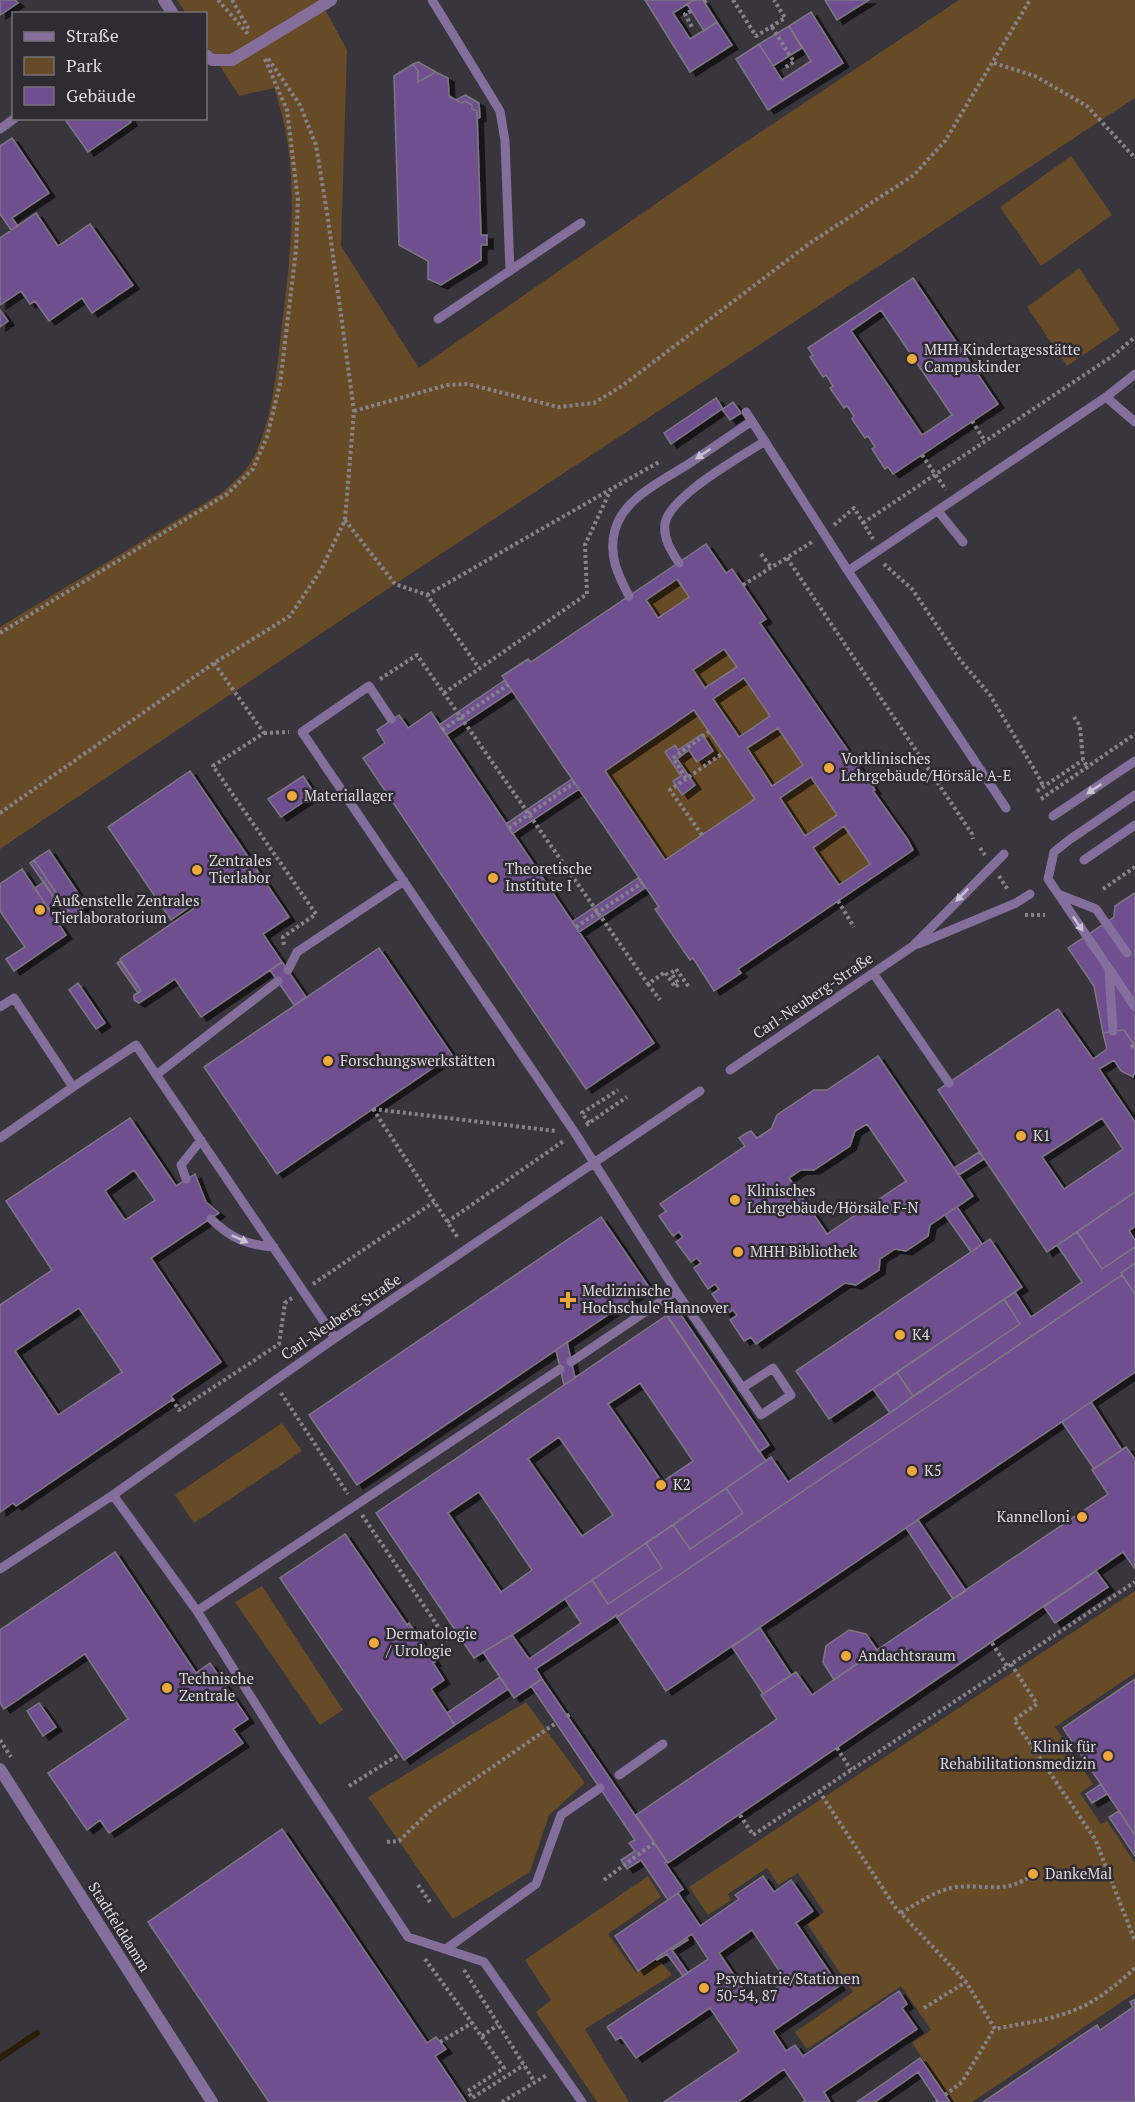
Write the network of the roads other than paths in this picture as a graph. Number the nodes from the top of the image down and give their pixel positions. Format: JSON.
{"nodes":[{"id":1,"x":331,"y":0,"type":"edge"},
{"id":2,"x":432,"y":0,"type":"edge"},
{"id":3,"x":207,"y":56,"type":"edge"},
{"id":4,"x":12,"y":120,"type":"edge"},
{"id":5,"x":0,"y":129,"type":"edge"},
{"id":6,"x":581,"y":223,"type":"dead end"},
{"id":7,"x":510,"y":271,"type":"junction"},
{"id":8,"x":438,"y":318,"type":"dead end"},
{"id":9,"x":1135,"y":374,"type":"edge"},
{"id":10,"x":1106,"y":397,"type":"junction"},
{"id":11,"x":746,"y":412,"type":"dead end"},
{"id":12,"x":752,"y":421,"type":"junction"},
{"id":13,"x":1135,"y":422,"type":"edge"},
{"id":14,"x":765,"y":441,"type":"junction"},
{"id":15,"x":938,"y":511,"type":"junction"},
{"id":16,"x":963,"y":542,"type":"dead end"},
{"id":17,"x":679,"y":563,"type":"dead end"},
{"id":18,"x":848,"y":571,"type":"junction"},
{"id":19,"x":629,"y":596,"type":"dead end"},
{"id":20,"x":391,"y":719,"type":"dead end"},
{"id":21,"x":1135,"y":761,"type":"edge"},
{"id":22,"x":1135,"y":795,"type":"edge"},
{"id":23,"x":1006,"y":808,"type":"dead end"},
{"id":24,"x":1053,"y":816,"type":"dead end"},
{"id":25,"x":1135,"y":825,"type":"edge"},
{"id":26,"x":1004,"y":854,"type":"dead end"},
{"id":27,"x":1083,"y":860,"type":"dead end"},
{"id":28,"x":404,"y":881,"type":"junction"},
{"id":29,"x":1030,"y":894,"type":"dead end"},
{"id":30,"x":1058,"y":894,"type":"junction"},
{"id":31,"x":913,"y":946,"type":"junction"},
{"id":32,"x":1127,"y":953,"type":"dead end"},
{"id":33,"x":1109,"y":968,"type":"junction"},
{"id":34,"x":288,"y":970,"type":"road end"},
{"id":35,"x":873,"y":974,"type":"junction"},
{"id":36,"x":278,"y":981,"type":"dead end"},
{"id":37,"x":0,"y":1007,"type":"edge"},
{"id":38,"x":1135,"y":1007,"type":"edge"},
{"id":39,"x":1113,"y":1031,"type":"dead end"},
{"id":40,"x":730,"y":1070,"type":"dead end"},
{"id":41,"x":156,"y":1075,"type":"junction"},
{"id":42,"x":948,"y":1083,"type":"dead end"},
{"id":43,"x":73,"y":1087,"type":"junction"},
{"id":44,"x":700,"y":1091,"type":"dead end"},
{"id":45,"x":0,"y":1138,"type":"edge"},
{"id":46,"x":201,"y":1140,"type":"junction"},
{"id":47,"x":594,"y":1162,"type":"junction"},
{"id":48,"x":186,"y":1179,"type":"dead end"},
{"id":49,"x":211,"y":1219,"type":"dead end"},
{"id":50,"x":274,"y":1247,"type":"junction"},
{"id":51,"x":676,"y":1292,"type":"junction"},
{"id":52,"x":334,"y":1338,"type":"junction"},
{"id":53,"x":571,"y":1362,"type":"dead end"},
{"id":54,"x":560,"y":1369,"type":"dead end"},
{"id":55,"x":742,"y":1388,"type":"junction"},
{"id":56,"x":113,"y":1495,"type":"junction"},
{"id":57,"x":0,"y":1569,"type":"edge"},
{"id":58,"x":197,"y":1611,"type":"junction"},
{"id":59,"x":663,"y":1744,"type":"dead end"},
{"id":60,"x":0,"y":1768,"type":"edge"},
{"id":61,"x":619,"y":1775,"type":"dead end"},
{"id":62,"x":600,"y":1788,"type":"dead end"},
{"id":63,"x":446,"y":1949,"type":"junction"},
{"id":64,"x":212,"y":2102,"type":"edge"},
{"id":65,"x":582,"y":2102,"type":"edge"}],
"edges":[{"from":1,"to":3,"type":"street"},
{"from":2,"to":7,"type":"lane"},
{"from":4,"to":5,"type":"lane"},
{"from":6,"to":7,"type":"lane"},
{"from":7,"to":8,"type":"lane"},
{"from":9,"to":10,"type":"lane"},
{"from":10,"to":13,"type":"lane"},
{"from":10,"to":15,"type":"lane"},
{"from":11,"to":12,"type":"lane"},
{"from":12,"to":14,"type":"lane"},
{"from":12,"to":19,"type":"lane","one_way":true},
{"from":14,"to":17,"type":"lane"},
{"from":14,"to":18,"type":"lane"},
{"from":15,"to":16,"type":"lane"},
{"from":15,"to":18,"type":"lane"},
{"from":18,"to":23,"type":"lane"},
{"from":20,"to":28,"type":"lane"},
{"from":21,"to":24,"type":"lane","one_way":true},
{"from":22,"to":30,"type":"lane"},
{"from":25,"to":27,"type":"lane"},
{"from":26,"to":31,"type":"lane","name":"Carl-Neuberg-Straße","one_way":true},
{"from":28,"to":34,"type":"lane"},
{"from":28,"to":47,"type":"lane"},
{"from":29,"to":31,"type":"lane","name":"Carl-Neuberg-Straße"},
{"from":30,"to":32,"type":"lane"},
{"from":30,"to":33,"type":"lane","one_way":true},
{"from":31,"to":35,"type":"lane","name":"Carl-Neuberg-Straße"},
{"from":33,"to":38,"type":"lane"},
{"from":33,"to":39,"type":"lane"},
{"from":35,"to":40,"type":"lane","name":"Carl-Neuberg-Straße"},
{"from":35,"to":42,"type":"lane"},
{"from":36,"to":41,"type":"lane"},
{"from":37,"to":43,"type":"lane"},
{"from":41,"to":43,"type":"lane"},
{"from":41,"to":46,"type":"lane"},
{"from":43,"to":45,"type":"lane"},
{"from":44,"to":47,"type":"lane","name":"Carl-Neuberg-Straße"},
{"from":46,"to":48,"type":"lane"},
{"from":46,"to":50,"type":"lane"},
{"from":47,"to":51,"type":"lane"},
{"from":47,"to":52,"type":"lane","name":"Carl-Neuberg-Straße"},
{"from":49,"to":50,"type":"lane","one_way":true},
{"from":50,"to":52,"type":"lane"},
{"from":51,"to":53,"type":"lane"},
{"from":51,"to":55,"type":"lane"},
{"from":52,"to":56,"type":"lane","name":"Carl-Neuberg-Straße"},
{"from":54,"to":58,"type":"lane"},
{"from":55,"to":55,"type":"lane"},
{"from":56,"to":57,"type":"lane","name":"Carl-Neuberg-Straße"},
{"from":56,"to":58,"type":"lane"},
{"from":58,"to":63,"type":"lane"},
{"from":59,"to":61,"type":"lane"},
{"from":60,"to":64,"type":"street","name":"Stadtfelddamm"},
{"from":62,"to":63,"type":"lane"},
{"from":63,"to":65,"type":"lane"}]}
